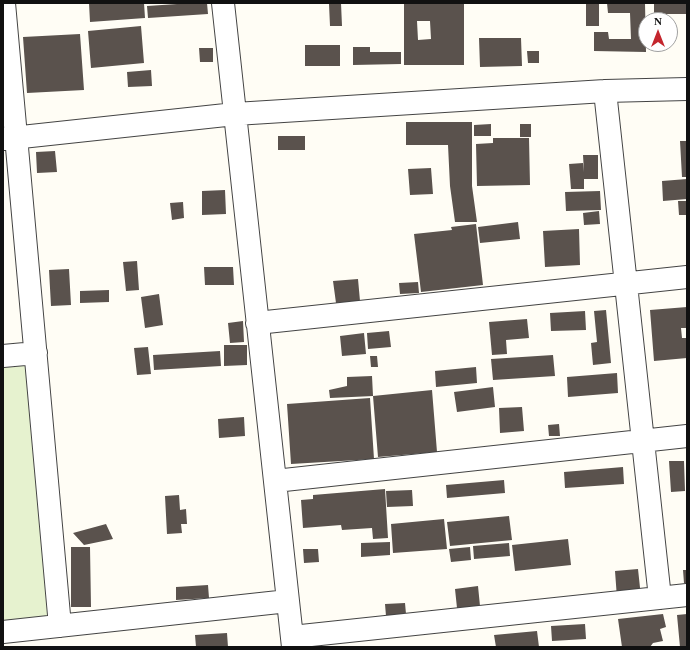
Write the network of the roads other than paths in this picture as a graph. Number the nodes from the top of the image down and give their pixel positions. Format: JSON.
{"nodes":[{"id":1,"x":4,"y":3,"type":"edge"},
{"id":2,"x":223,"y":3,"type":"edge"},
{"id":3,"x":687,"y":89,"type":"edge"},
{"id":4,"x":605,"y":91,"type":"junction"},
{"id":5,"x":235,"y":114,"type":"junction"},
{"id":6,"x":10,"y":138,"type":"edge"},
{"id":7,"x":687,"y":277,"type":"edge"},
{"id":8,"x":626,"y":284,"type":"junction"},
{"id":9,"x":257,"y":323,"type":"junction"},
{"id":10,"x":36,"y":353,"type":"junction"},
{"id":11,"x":3,"y":356,"type":"edge"},
{"id":12,"x":687,"y":436,"type":"edge"},
{"id":13,"x":643,"y":441,"type":"junction"},
{"id":14,"x":275,"y":481,"type":"junction"},
{"id":15,"x":687,"y":595,"type":"edge"},
{"id":16,"x":660,"y":598,"type":"junction"},
{"id":17,"x":288,"y":601,"type":"junction"},
{"id":18,"x":60,"y":626,"type":"junction"},
{"id":19,"x":3,"y":632,"type":"edge"},
{"id":20,"x":292,"y":642,"type":"edge"}],
"edges":[{"from":1,"to":6,"type":"street"},
{"from":2,"to":5,"type":"street"},
{"from":3,"to":4,"type":"street"},
{"from":4,"to":5,"type":"street"},
{"from":4,"to":8,"type":"street"},
{"from":5,"to":6,"type":"street"},
{"from":5,"to":9,"type":"street"},
{"from":6,"to":10,"type":"street"},
{"from":7,"to":8,"type":"street"},
{"from":8,"to":9,"type":"street"},
{"from":8,"to":13,"type":"street"},
{"from":9,"to":14,"type":"street"},
{"from":10,"to":11,"type":"street"},
{"from":10,"to":18,"type":"street"},
{"from":12,"to":13,"type":"street"},
{"from":13,"to":14,"type":"street"},
{"from":13,"to":16,"type":"street"},
{"from":14,"to":17,"type":"street"},
{"from":15,"to":16,"type":"street"},
{"from":16,"to":20,"type":"street"},
{"from":17,"to":18,"type":"street"},
{"from":17,"to":20,"type":"street"},
{"from":18,"to":19,"type":"street"}]}
